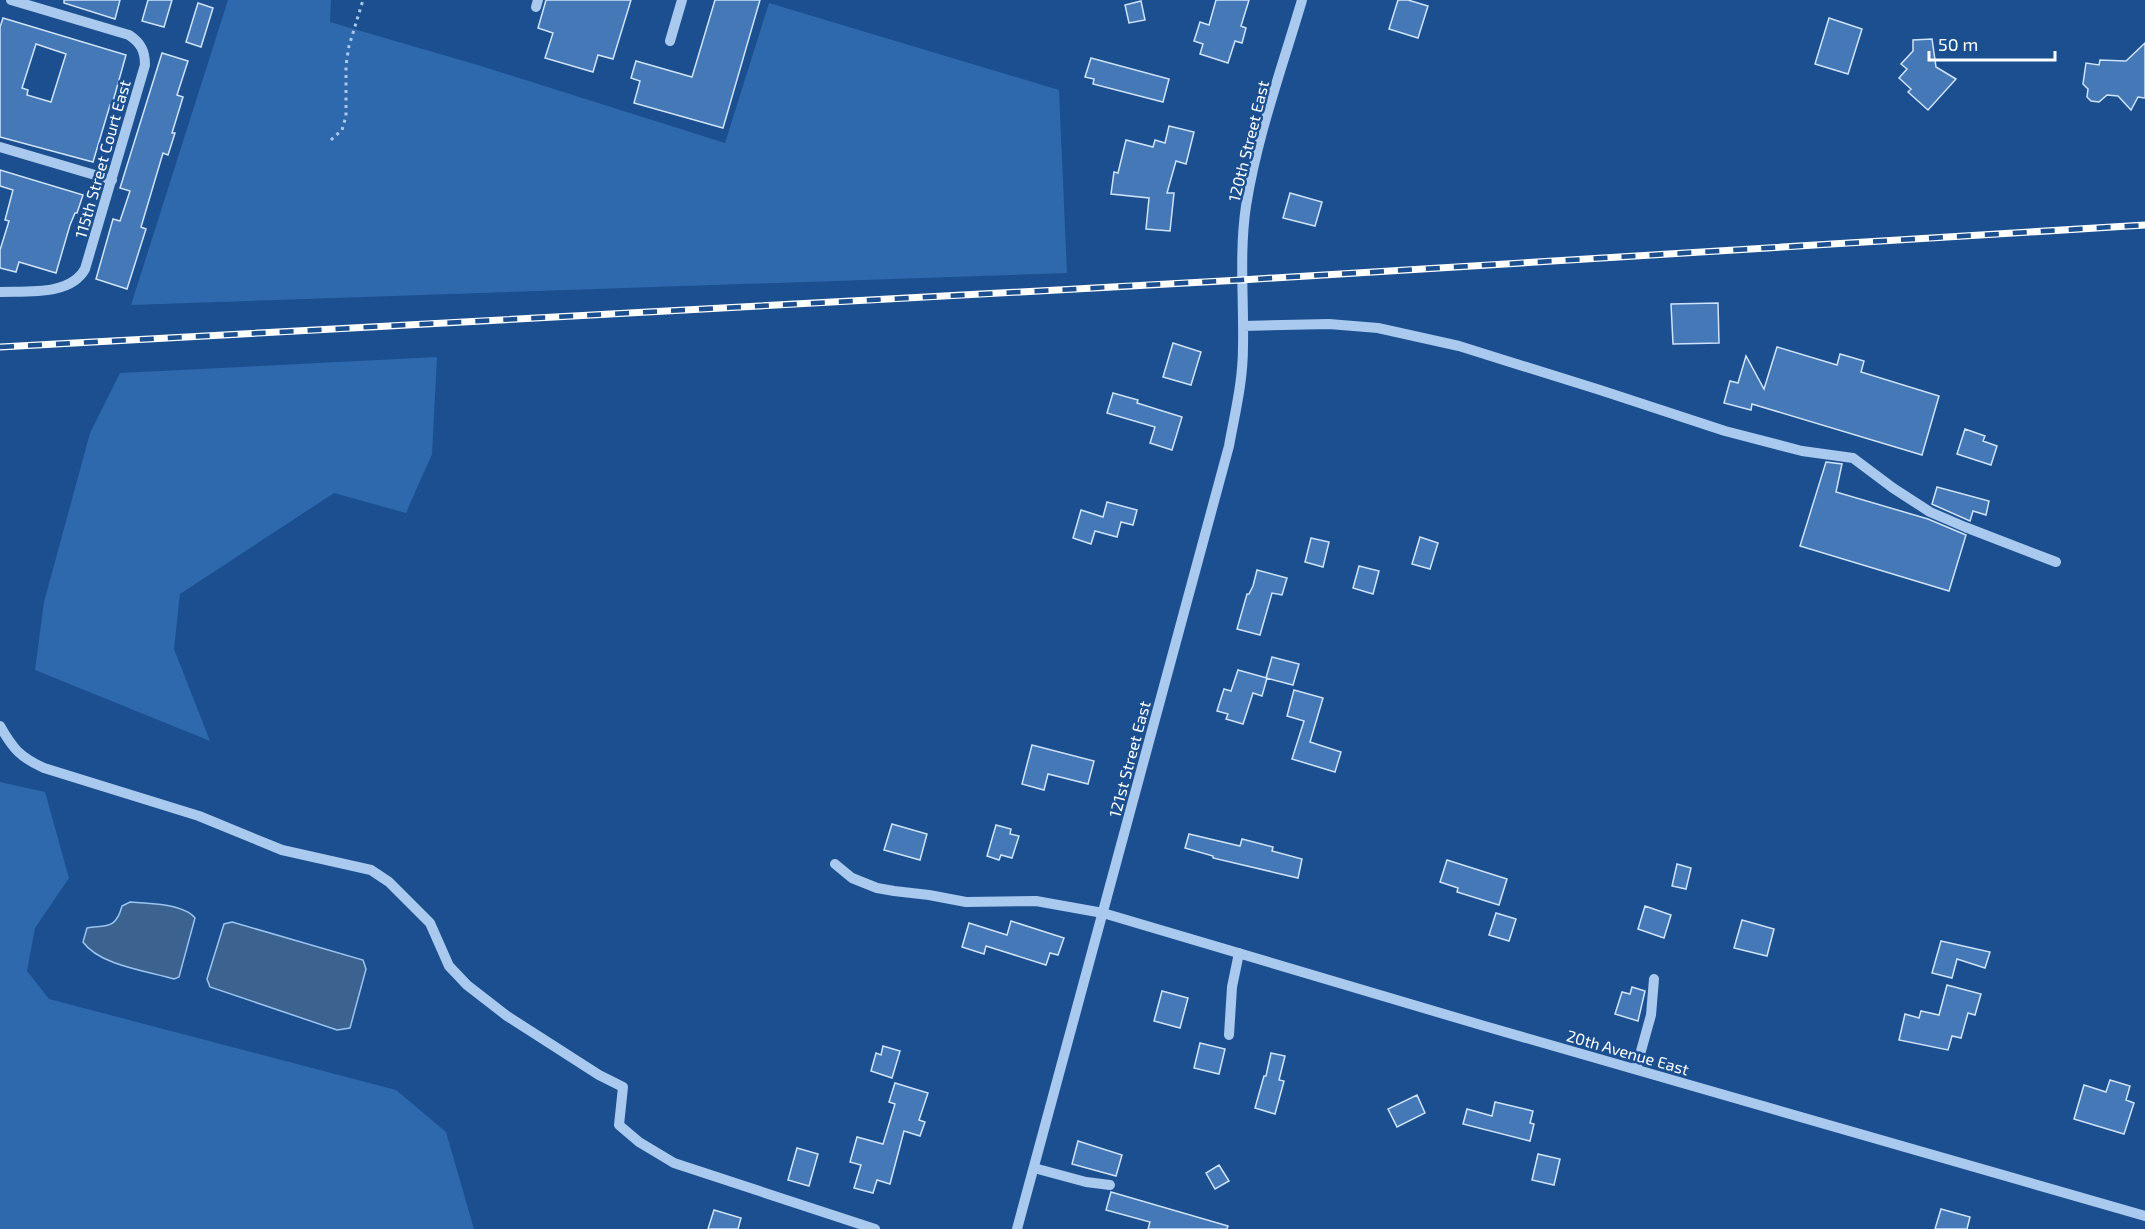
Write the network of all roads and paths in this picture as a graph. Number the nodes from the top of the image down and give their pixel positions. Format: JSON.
{"nodes":[{"id":1,"x":11,"y":0,"type":"edge"},
{"id":2,"x":363,"y":0,"type":"edge"},
{"id":3,"x":682,"y":0,"type":"edge"},
{"id":4,"x":1302,"y":0,"type":"edge"},
{"id":5,"x":670,"y":41,"type":"dead end"},
{"id":6,"x":331,"y":140,"type":"dead end"},
{"id":7,"x":0,"y":147,"type":"edge"},
{"id":8,"x":112,"y":180,"type":"junction"},
{"id":9,"x":0,"y":292,"type":"edge"},
{"id":10,"x":1242,"y":292,"type":"joint"},
{"id":11,"x":1243,"y":326,"type":"junction"},
{"id":12,"x":2056,"y":562,"type":"dead end"},
{"id":13,"x":0,"y":726,"type":"edge"},
{"id":14,"x":835,"y":864,"type":"dead end"},
{"id":15,"x":1103,"y":913,"type":"junction"},
{"id":16,"x":1239,"y":953,"type":"junction"},
{"id":17,"x":1654,"y":980,"type":"dead end"},
{"id":18,"x":1229,"y":1035,"type":"dead end"},
{"id":19,"x":1636,"y":1070,"type":"junction"},
{"id":20,"x":1034,"y":1168,"type":"junction"},
{"id":21,"x":1110,"y":1185,"type":"dead end"},
{"id":22,"x":2145,"y":1216,"type":"edge"},
{"id":23,"x":875,"y":1229,"type":"edge"},
{"id":24,"x":1017,"y":1229,"type":"edge"}],
"edges":[{"from":1,"to":8,"type":"street","name":"115th Street Court East"},
{"from":2,"to":6,"type":"path"},
{"from":3,"to":5,"type":"street"},
{"from":4,"to":10,"type":"street","name":"120th Street East"},
{"from":7,"to":8,"type":"street"},
{"from":8,"to":9,"type":"street","name":"115th Street Court East"},
{"from":10,"to":11,"type":"street","name":"121st Street East"},
{"from":11,"to":12,"type":"street"},
{"from":11,"to":15,"type":"street","name":"121st Street East"},
{"from":13,"to":23,"type":"street"},
{"from":14,"to":15,"type":"street","name":"20th Avenue East"},
{"from":15,"to":16,"type":"street","name":"20th Avenue East"},
{"from":15,"to":20,"type":"street","name":"121st Street East"},
{"from":16,"to":18,"type":"street"},
{"from":16,"to":19,"type":"street","name":"20th Avenue East"},
{"from":17,"to":19,"type":"street"},
{"from":19,"to":22,"type":"street","name":"20th Avenue East"},
{"from":20,"to":21,"type":"street"},
{"from":20,"to":24,"type":"street","name":"121st Street East"}]}
